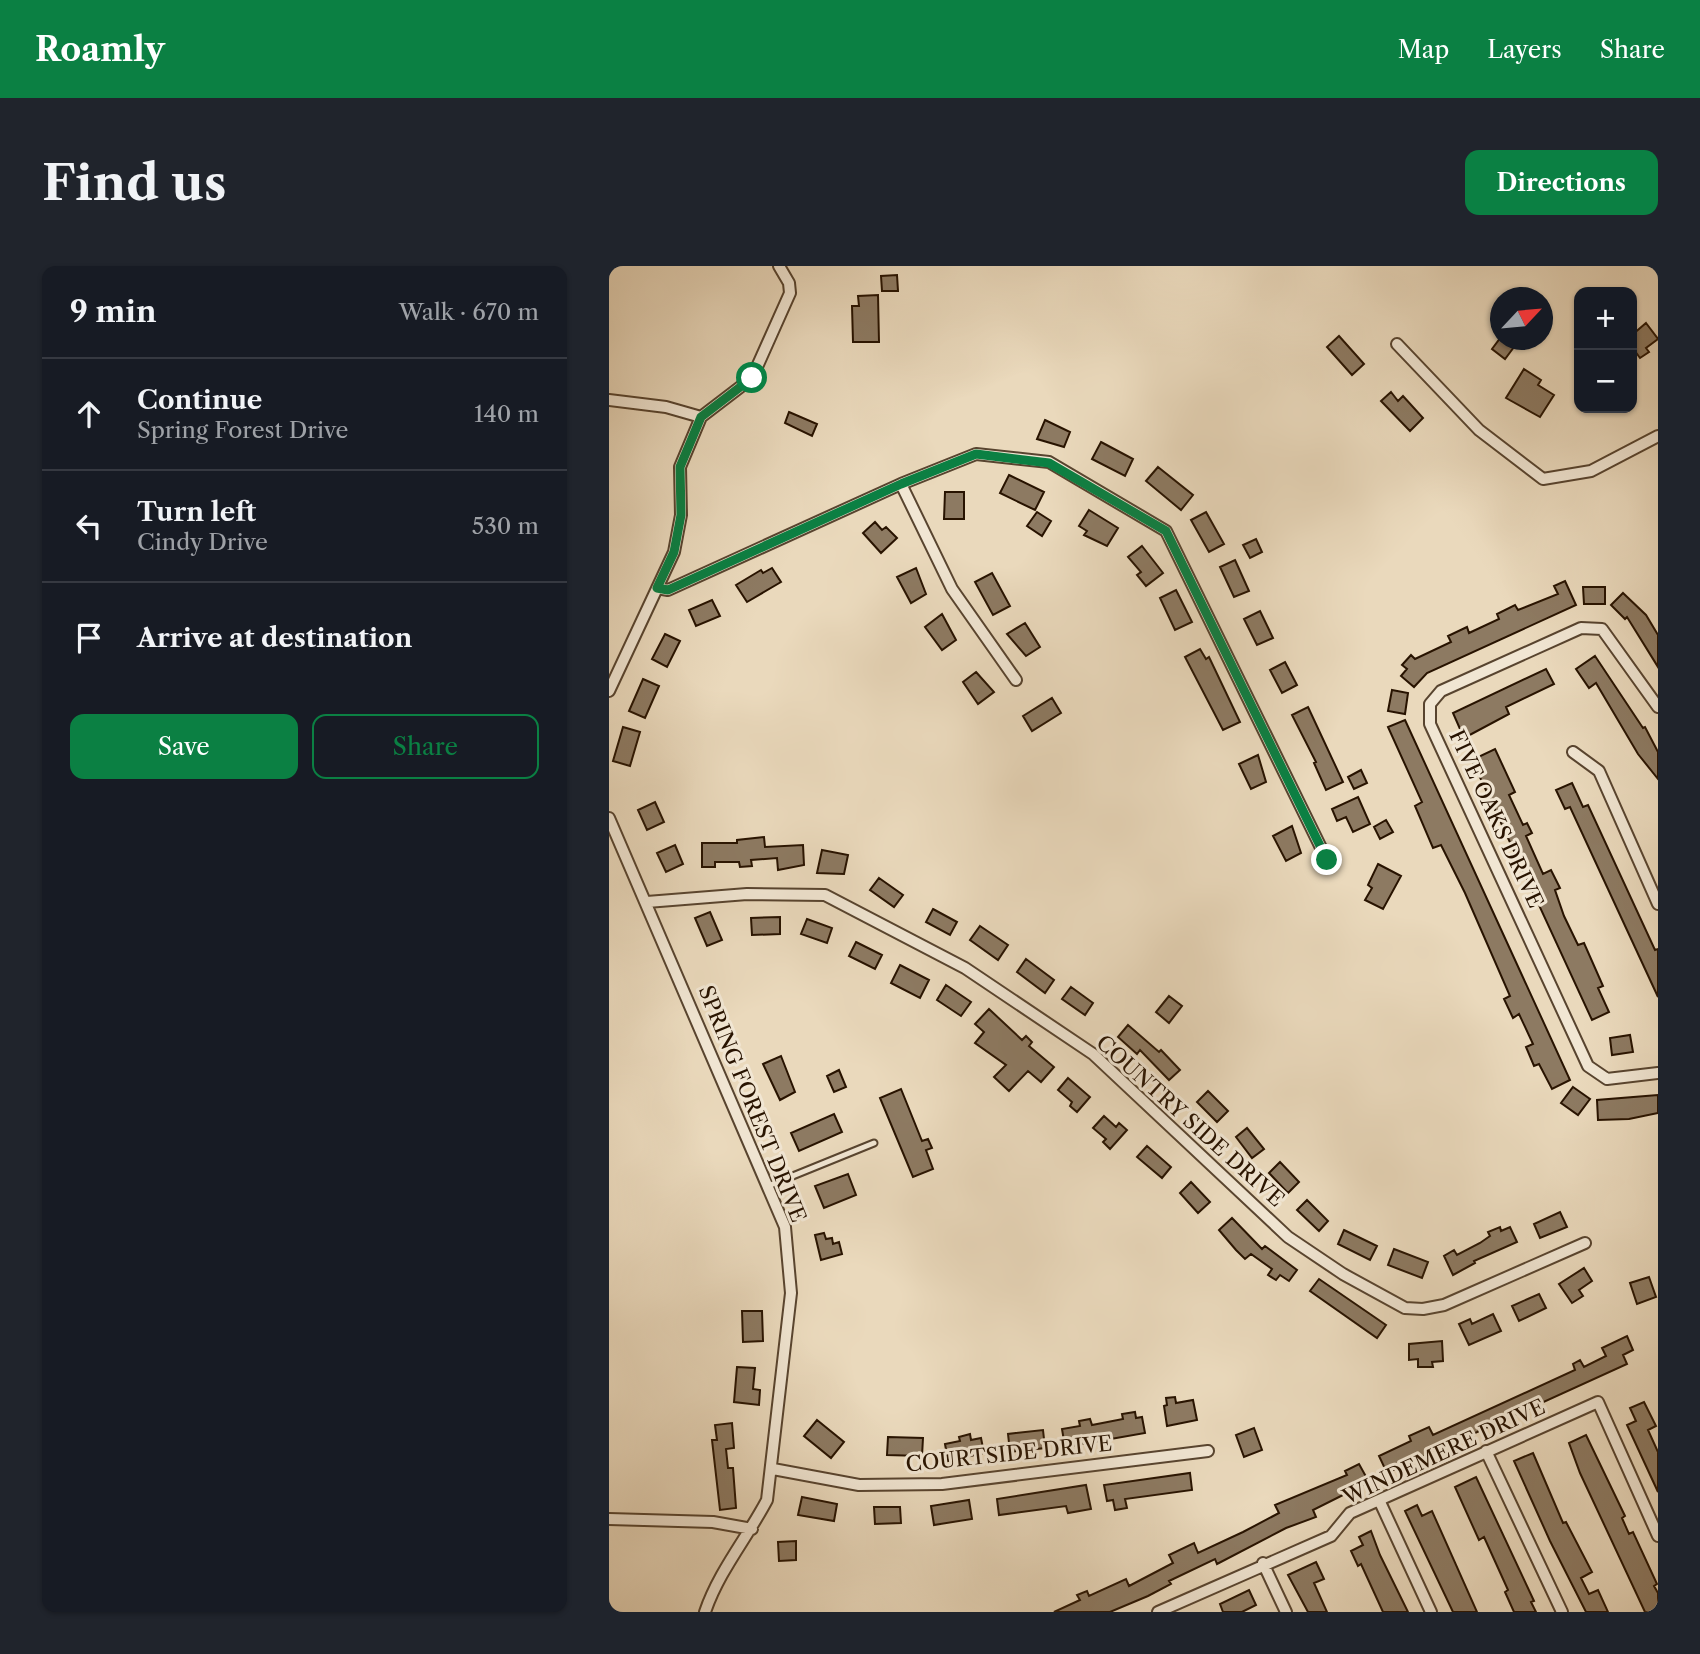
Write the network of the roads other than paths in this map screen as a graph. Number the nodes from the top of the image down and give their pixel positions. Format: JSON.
{"nodes":[{"id":1,"x":779,"y":266,"type":"edge"},
{"id":2,"x":1397,"y":344,"type":"dead end"},
{"id":3,"x":609,"y":400,"type":"edge"},
{"id":4,"x":701,"y":417,"type":"junction"},
{"id":5,"x":1658,"y":436,"type":"edge"},
{"id":6,"x":901,"y":484,"type":"junction"},
{"id":7,"x":657,"y":588,"type":"junction"},
{"id":8,"x":1016,"y":680,"type":"dead end"},
{"id":9,"x":609,"y":691,"type":"edge"},
{"id":10,"x":1658,"y":708,"type":"edge"},
{"id":11,"x":1573,"y":752,"type":"dead end"},
{"id":12,"x":609,"y":818,"type":"edge"},
{"id":13,"x":1327,"y":860,"type":"dead end"},
{"id":14,"x":647,"y":902,"type":"junction"},
{"id":15,"x":1658,"y":904,"type":"edge"},
{"id":16,"x":1658,"y":1073,"type":"edge"},
{"id":17,"x":874,"y":1143,"type":"dead end"},
{"id":18,"x":768,"y":1186,"type":"junction"},
{"id":19,"x":1585,"y":1243,"type":"dead end"},
{"id":20,"x":1208,"y":1451,"type":"dead end"},
{"id":21,"x":1486,"y":1451,"type":"junction"},
{"id":22,"x":773,"y":1469,"type":"junction"},
{"id":23,"x":1380,"y":1502,"type":"junction"},
{"id":24,"x":609,"y":1520,"type":"edge"},
{"id":25,"x":752,"y":1529,"type":"junction"},
{"id":26,"x":1658,"y":1536,"type":"edge"},
{"id":27,"x":1263,"y":1563,"type":"junction"},
{"id":28,"x":705,"y":1612,"type":"edge"},
{"id":29,"x":1159,"y":1612,"type":"edge"},
{"id":30,"x":1286,"y":1612,"type":"edge"},
{"id":31,"x":1431,"y":1612,"type":"edge"},
{"id":32,"x":1562,"y":1612,"type":"edge"}],
"edges":[{"from":1,"to":4,"type":"street"},
{"from":2,"to":5,"type":"street"},
{"from":3,"to":4,"type":"street"},
{"from":4,"to":7,"type":"street"},
{"from":6,"to":7,"type":"street"},
{"from":6,"to":8,"type":"street"},
{"from":6,"to":13,"type":"street"},
{"from":7,"to":9,"type":"street"},
{"from":10,"to":16,"type":"street","name":"FIVE OAKS DRIVE"},
{"from":11,"to":15,"type":"street"},
{"from":12,"to":14,"type":"street","name":"SPRING FOREST DRIVE"},
{"from":14,"to":18,"type":"street","name":"SPRING FOREST DRIVE"},
{"from":14,"to":19,"type":"street","name":"COUNTRY SIDE DRIVE"},
{"from":17,"to":18,"type":"lane"},
{"from":18,"to":22,"type":"street","name":"SPRING FOREST DRIVE"},
{"from":20,"to":22,"type":"street","name":"COURTSIDE DRIVE"},
{"from":21,"to":23,"type":"street","name":"WINDEMERE DRIVE"},
{"from":21,"to":26,"type":"street","name":"WINDEMERE DRIVE"},
{"from":21,"to":32,"type":"street"},
{"from":22,"to":25,"type":"street","name":"SPRING FOREST DRIVE"},
{"from":23,"to":27,"type":"street","name":"WINDEMERE DRIVE"},
{"from":23,"to":31,"type":"street"},
{"from":24,"to":25,"type":"street"},
{"from":25,"to":28,"type":"street","name":"SPRING FOREST DRIVE"},
{"from":27,"to":29,"type":"street","name":"WINDEMERE DRIVE"},
{"from":27,"to":30,"type":"street"}]}
